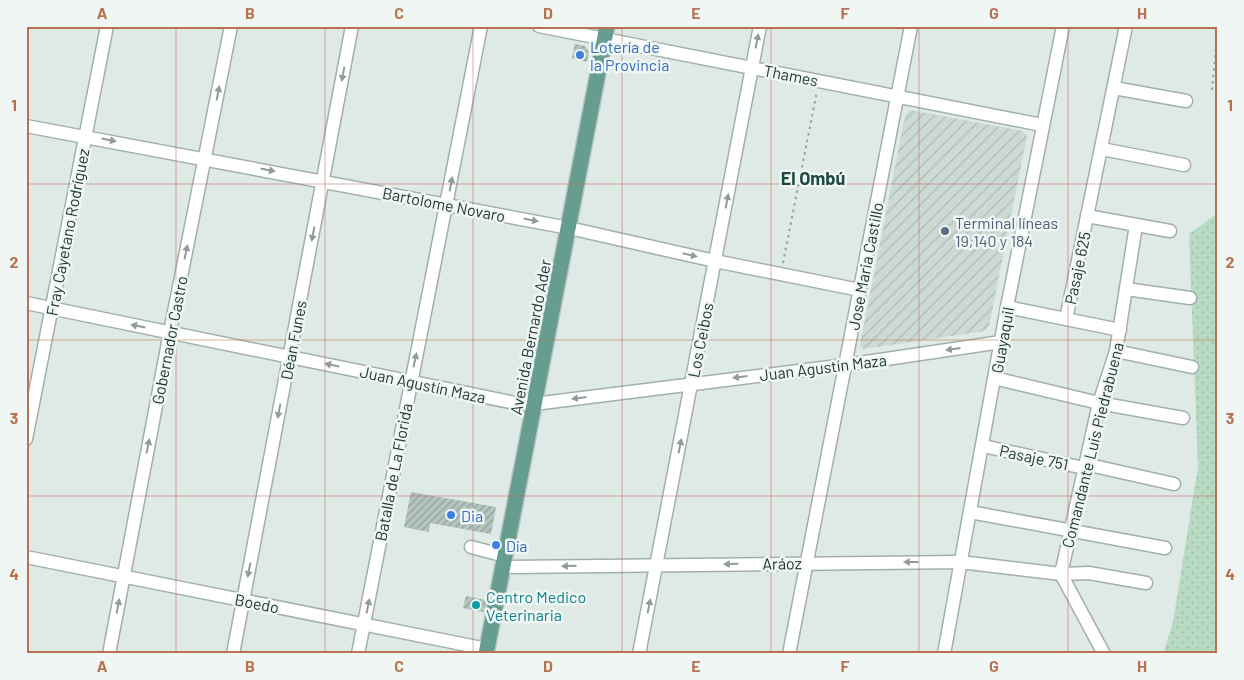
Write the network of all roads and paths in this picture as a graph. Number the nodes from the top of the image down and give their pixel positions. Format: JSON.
{"nodes":[{"id":1,"x":107,"y":26,"type":"edge"},
{"id":2,"x":231,"y":26,"type":"edge"},
{"id":3,"x":352,"y":26,"type":"edge"},
{"id":4,"x":481,"y":26,"type":"edge"},
{"id":5,"x":539,"y":26,"type":"edge"},
{"id":6,"x":760,"y":26,"type":"edge"},
{"id":7,"x":911,"y":26,"type":"edge"},
{"id":8,"x":1063,"y":26,"type":"edge"},
{"id":9,"x":1126,"y":26,"type":"edge"},
{"id":10,"x":1218,"y":28,"type":"edge"},
{"id":11,"x":606,"y":33,"type":"edge"},
{"id":12,"x":752,"y":68,"type":"junction"},
{"id":13,"x":819,"y":81,"type":"junction"},
{"id":14,"x":1114,"y":88,"type":"junction"},
{"id":15,"x":1212,"y":90,"type":"dead end"},
{"id":16,"x":898,"y":96,"type":"junction"},
{"id":17,"x":1186,"y":100,"type":"dead end"},
{"id":18,"x":1042,"y":125,"type":"junction"},
{"id":19,"x":26,"y":126,"type":"edge"},
{"id":20,"x":86,"y":135,"type":"junction"},
{"id":21,"x":1102,"y":149,"type":"junction"},
{"id":22,"x":206,"y":158,"type":"junction"},
{"id":23,"x":1184,"y":165,"type":"dead end"},
{"id":24,"x":323,"y":181,"type":"junction"},
{"id":25,"x":447,"y":204,"type":"junction"},
{"id":26,"x":1087,"y":216,"type":"junction"},
{"id":27,"x":1136,"y":225,"type":"junction"},
{"id":28,"x":569,"y":228,"type":"junction"},
{"id":29,"x":1170,"y":231,"type":"dead end"},
{"id":30,"x":715,"y":261,"type":"junction"},
{"id":31,"x":781,"y":272,"type":"junction"},
{"id":32,"x":1126,"y":289,"type":"junction"},
{"id":33,"x":860,"y":290,"type":"junction"},
{"id":34,"x":1190,"y":298,"type":"dead end"},
{"id":35,"x":26,"y":303,"type":"edge"},
{"id":36,"x":1008,"y":307,"type":"junction"},
{"id":37,"x":52,"y":309,"type":"junction"},
{"id":38,"x":1066,"y":319,"type":"junction"},
{"id":39,"x":1120,"y":330,"type":"junction"},
{"id":40,"x":170,"y":332,"type":"junction"},
{"id":41,"x":1001,"y":342,"type":"junction"},
{"id":42,"x":1116,"y":351,"type":"junction"},
{"id":43,"x":290,"y":356,"type":"junction"},
{"id":44,"x":846,"y":365,"type":"junction"},
{"id":45,"x":1192,"y":367,"type":"dead end"},
{"id":46,"x":994,"y":378,"type":"junction"},
{"id":47,"x":411,"y":381,"type":"junction"},
{"id":48,"x":692,"y":383,"type":"junction"},
{"id":49,"x":1099,"y":403,"type":"junction"},
{"id":50,"x":534,"y":404,"type":"junction"},
{"id":51,"x":1183,"y":418,"type":"dead end"},
{"id":52,"x":26,"y":438,"type":"edge"},
{"id":53,"x":983,"y":446,"type":"junction"},
{"id":54,"x":1085,"y":466,"type":"junction"},
{"id":55,"x":1174,"y":484,"type":"dead end"},
{"id":56,"x":970,"y":512,"type":"junction"},
{"id":57,"x":1070,"y":529,"type":"junction"},
{"id":58,"x":471,"y":547,"type":"dead end"},
{"id":59,"x":1165,"y":548,"type":"dead end"},
{"id":60,"x":26,"y":557,"type":"edge"},
{"id":61,"x":504,"y":561,"type":"junction"},
{"id":62,"x":960,"y":562,"type":"junction"},
{"id":63,"x":807,"y":563,"type":"junction"},
{"id":64,"x":657,"y":565,"type":"junction"},
{"id":65,"x":1061,"y":574,"type":"junction"},
{"id":66,"x":124,"y":577,"type":"junction"},
{"id":67,"x":1146,"y":583,"type":"dead end"},
{"id":68,"x":243,"y":601,"type":"junction"},
{"id":69,"x":364,"y":625,"type":"junction"},
{"id":70,"x":486,"y":652,"type":"edge"},
{"id":71,"x":109,"y":654,"type":"edge"},
{"id":72,"x":233,"y":654,"type":"edge"},
{"id":73,"x":358,"y":654,"type":"edge"},
{"id":74,"x":639,"y":654,"type":"edge"},
{"id":75,"x":789,"y":654,"type":"edge"},
{"id":76,"x":944,"y":654,"type":"edge"},
{"id":77,"x":1104,"y":654,"type":"edge"}],
"edges":[{"from":1,"to":20,"type":"street","name":"Fray Cayetano Rodríguez"},
{"from":22,"to":2,"type":"street","name":"Gobernador Castro","one_way":true},
{"from":3,"to":24,"type":"street","name":"Déan Funes","one_way":true},
{"from":25,"to":4,"type":"street","name":"Batalla de La Florida","one_way":true},
{"from":5,"to":11,"type":"street","name":"Thames"},
{"from":12,"to":6,"type":"street","name":"Los Ceibos","one_way":true},
{"from":7,"to":16,"type":"street","name":"Jose Maria Castillo"},
{"from":8,"to":18,"type":"street","name":"Guayaquil"},
{"from":9,"to":14,"type":"street"},
{"from":10,"to":15,"type":"path"},
{"from":11,"to":12,"type":"street","name":"Thames"},
{"from":11,"to":28,"type":"main road","name":"Avenida Bernardo Ader"},
{"from":12,"to":13,"type":"street","name":"Thames"},
{"from":30,"to":12,"type":"street","name":"Los Ceibos","one_way":true},
{"from":13,"to":16,"type":"street","name":"Thames"},
{"from":13,"to":31,"type":"path"},
{"from":14,"to":17,"type":"street"},
{"from":14,"to":21,"type":"street"},
{"from":16,"to":18,"type":"street","name":"Thames"},
{"from":16,"to":33,"type":"street","name":"Jose Maria Castillo"},
{"from":18,"to":36,"type":"street","name":"Guayaquil"},
{"from":19,"to":20,"type":"street","name":"Bartolome Novaro"},
{"from":20,"to":22,"type":"street","name":"Bartolome Novaro","one_way":true},
{"from":20,"to":37,"type":"street","name":"Fray Cayetano Rodríguez"},
{"from":21,"to":23,"type":"street"},
{"from":21,"to":26,"type":"street"},
{"from":22,"to":24,"type":"street","name":"Bartolome Novaro","one_way":true},
{"from":40,"to":22,"type":"street","name":"Gobernador Castro","one_way":true},
{"from":24,"to":25,"type":"street","name":"Bartolome Novaro"},
{"from":24,"to":43,"type":"street","name":"Déan Funes","one_way":true},
{"from":25,"to":28,"type":"street","name":"Bartolome Novaro","one_way":true},
{"from":47,"to":25,"type":"street","name":"Batalla de La Florida","one_way":true},
{"from":26,"to":27,"type":"street"},
{"from":26,"to":38,"type":"street","name":"Pasaje 625"},
{"from":27,"to":29,"type":"street"},
{"from":27,"to":32,"type":"street","name":"Comandante Luis Piedrabuena"},
{"from":28,"to":30,"type":"street","name":"Bartolome Novaro","one_way":true},
{"from":28,"to":50,"type":"main road","name":"Avenida Bernardo Ader"},
{"from":30,"to":31,"type":"street","name":"Bartolome Novaro"},
{"from":30,"to":48,"type":"street","name":"Los Ceibos"},
{"from":31,"to":33,"type":"street","name":"Bartolome Novaro"},
{"from":32,"to":34,"type":"street"},
{"from":32,"to":39,"type":"street","name":"Comandante Luis Piedrabuena"},
{"from":33,"to":44,"type":"street","name":"Jose Maria Castillo"},
{"from":35,"to":37,"type":"street","name":"Juan Agustín Maza"},
{"from":36,"to":38,"type":"street"},
{"from":36,"to":41,"type":"street","name":"Guayaquil"},
{"from":40,"to":37,"type":"street","name":"Juan Agustín Maza","one_way":true},
{"from":37,"to":52,"type":"street","name":"Fray Cayetano Rodríguez"},
{"from":38,"to":39,"type":"street"},
{"from":39,"to":42,"type":"street","name":"Comandante Luis Piedrabuena"},
{"from":40,"to":43,"type":"street","name":"Juan Agustín Maza"},
{"from":66,"to":40,"type":"street","name":"Gobernador Castro","one_way":true},
{"from":41,"to":44,"type":"street","name":"Juan Agustín Maza","one_way":true},
{"from":41,"to":46,"type":"street","name":"Guayaquil"},
{"from":42,"to":45,"type":"street"},
{"from":42,"to":49,"type":"street","name":"Comandante Luis Piedrabuena"},
{"from":47,"to":43,"type":"street","name":"Juan Agustín Maza","one_way":true},
{"from":43,"to":68,"type":"street","name":"Déan Funes","one_way":true},
{"from":44,"to":48,"type":"street","name":"Juan Agustín Maza","one_way":true},
{"from":44,"to":63,"type":"street","name":"Jose Maria Castillo"},
{"from":46,"to":49,"type":"street"},
{"from":46,"to":53,"type":"street","name":"Guayaquil"},
{"from":47,"to":50,"type":"street","name":"Juan Agustín Maza"},
{"from":69,"to":47,"type":"street","name":"Batalla de La Florida","one_way":true},
{"from":48,"to":50,"type":"street","name":"Juan Agustín Maza","one_way":true},
{"from":64,"to":48,"type":"street","name":"Los Ceibos","one_way":true},
{"from":49,"to":51,"type":"street"},
{"from":49,"to":54,"type":"street","name":"Comandante Luis Piedrabuena"},
{"from":50,"to":61,"type":"main road","name":"Avenida Bernardo Ader"},
{"from":53,"to":54,"type":"street","name":"Pasaje 751"},
{"from":53,"to":56,"type":"street","name":"Guayaquil"},
{"from":54,"to":55,"type":"street","name":"Pasaje 751"},
{"from":54,"to":57,"type":"street","name":"Comandante Luis Piedrabuena"},
{"from":56,"to":57,"type":"street"},
{"from":56,"to":62,"type":"street","name":"Guayaquil"},
{"from":57,"to":59,"type":"street"},
{"from":57,"to":65,"type":"street","name":"Comandante Luis Piedrabuena"},
{"from":58,"to":61,"type":"street","name":"Aráoz"},
{"from":60,"to":66,"type":"street","name":"Boedo"},
{"from":64,"to":61,"type":"street","name":"Aráoz","one_way":true},
{"from":61,"to":70,"type":"main road","name":"Avenida Bernardo Ader"},
{"from":62,"to":63,"type":"street","name":"Aráoz","one_way":true},
{"from":62,"to":65,"type":"street","name":"Aráoz"},
{"from":62,"to":76,"type":"street","name":"Guayaquil"},
{"from":63,"to":64,"type":"street","name":"Aráoz","one_way":true},
{"from":63,"to":75,"type":"street","name":"Jose Maria Castillo"},
{"from":74,"to":64,"type":"street","name":"Los Ceibos","one_way":true},
{"from":65,"to":67,"type":"street","name":"Aráoz"},
{"from":65,"to":77,"type":"street"},
{"from":66,"to":68,"type":"street","name":"Boedo"},
{"from":71,"to":66,"type":"street","name":"Gobernador Castro","one_way":true},
{"from":68,"to":69,"type":"street","name":"Boedo"},
{"from":68,"to":72,"type":"street","name":"Déan Funes"},
{"from":69,"to":70,"type":"street","name":"Boedo"},
{"from":69,"to":73,"type":"street","name":"Batalla de La Florida"}]}
